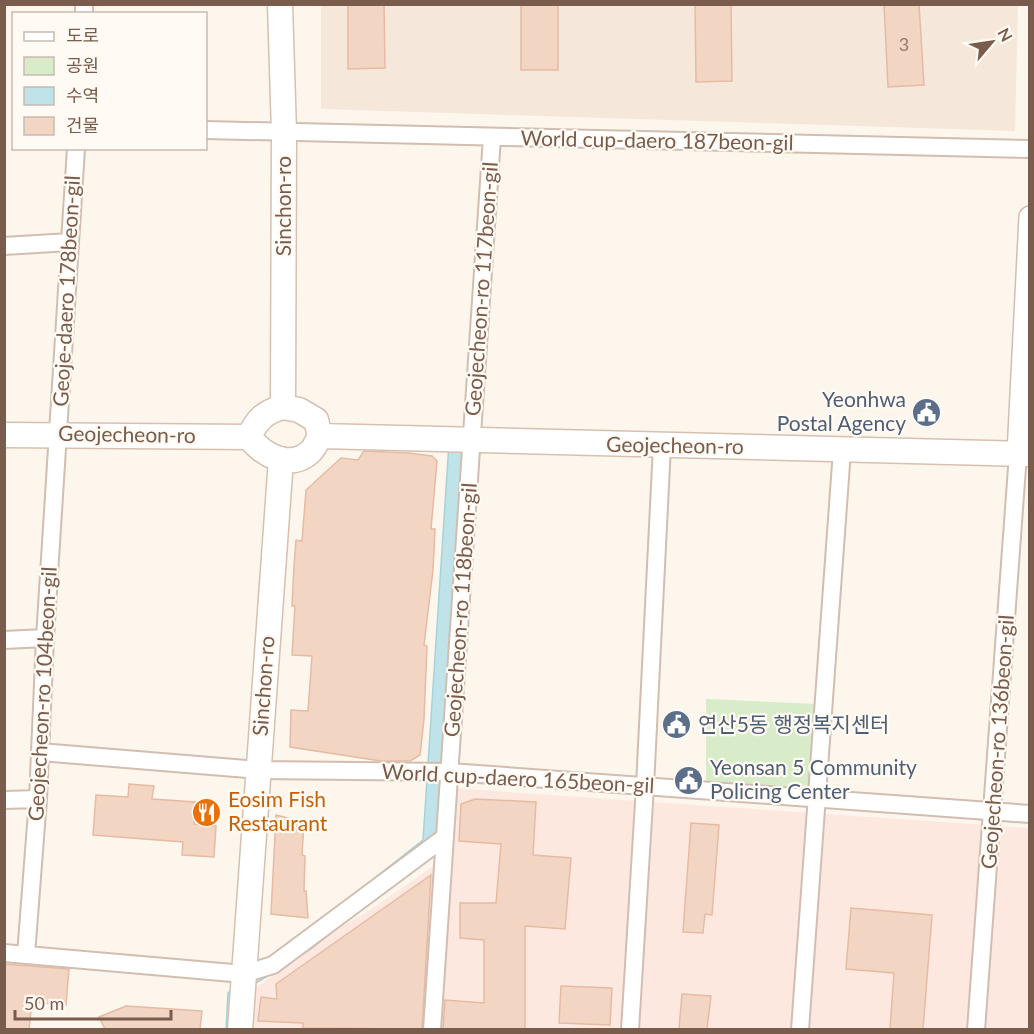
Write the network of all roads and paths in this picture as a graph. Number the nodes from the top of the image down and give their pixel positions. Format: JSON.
{"nodes":[{"id":1,"x":280,"y":4,"type":"edge"},
{"id":2,"x":207,"y":130,"type":"edge"},
{"id":3,"x":284,"y":133,"type":"junction"},
{"id":4,"x":492,"y":137,"type":"junction"},
{"id":5,"x":76,"y":150,"type":"edge"},
{"id":6,"x":1029,"y":150,"type":"edge"},
{"id":7,"x":1029,"y":217,"type":"edge"},
{"id":8,"x":70,"y":242,"type":"junction"},
{"id":9,"x":4,"y":246,"type":"edge"},
{"id":10,"x":283,"y":407,"type":"junction"},
{"id":11,"x":59,"y":434,"type":"junction"},
{"id":12,"x":4,"y":435,"type":"edge"},
{"id":13,"x":320,"y":436,"type":"junction"},
{"id":14,"x":249,"y":437,"type":"junction"},
{"id":15,"x":472,"y":441,"type":"junction"},
{"id":16,"x":662,"y":446,"type":"junction"},
{"id":17,"x":842,"y":450,"type":"junction"},
{"id":18,"x":1024,"y":454,"type":"edge"},
{"id":19,"x":280,"y":459,"type":"junction"},
{"id":20,"x":45,"y":638,"type":"junction"},
{"id":21,"x":4,"y":640,"type":"edge"},
{"id":22,"x":40,"y":753,"type":"junction"},
{"id":23,"x":258,"y":770,"type":"junction"},
{"id":24,"x":450,"y":772,"type":"junction"},
{"id":25,"x":645,"y":786,"type":"junction"},
{"id":26,"x":816,"y":798,"type":"junction"},
{"id":27,"x":38,"y":799,"type":"junction"},
{"id":28,"x":4,"y":800,"type":"edge"},
{"id":29,"x":993,"y":811,"type":"junction"},
{"id":30,"x":1029,"y":814,"type":"edge"},
{"id":31,"x":445,"y":837,"type":"junction"},
{"id":32,"x":4,"y":953,"type":"edge"},
{"id":33,"x":26,"y":955,"type":"junction"},
{"id":34,"x":244,"y":974,"type":"junction"},
{"id":35,"x":240,"y":1029,"type":"edge"},
{"id":36,"x":432,"y":1029,"type":"edge"},
{"id":37,"x":630,"y":1029,"type":"edge"},
{"id":38,"x":800,"y":1029,"type":"edge"},
{"id":39,"x":976,"y":1029,"type":"edge"}],
"edges":[{"from":1,"to":3,"type":"main road","name":"Sinchon-ro"},
{"from":2,"to":3,"type":"street","name":"World cup-daero 187beon-gil"},
{"from":3,"to":4,"type":"street","name":"World cup-daero 187beon-gil"},
{"from":3,"to":10,"type":"main road","name":"Sinchon-ro"},
{"from":4,"to":6,"type":"street","name":"World cup-daero 187beon-gil"},
{"from":4,"to":15,"type":"street","name":"Geojecheon-ro 117beon-gil"},
{"from":5,"to":8,"type":"street","name":"Geoje-daero 178beon-gil"},
{"from":7,"to":18,"type":"street"},
{"from":8,"to":9,"type":"street"},
{"from":8,"to":11,"type":"street","name":"Geoje-daero 178beon-gil"},
{"from":10,"to":13,"type":"main road"},
{"from":10,"to":14,"type":"main road"},
{"from":11,"to":12,"type":"main road","name":"Geojecheon-ro"},
{"from":11,"to":14,"type":"main road","name":"Geojecheon-ro"},
{"from":11,"to":20,"type":"street","name":"Geojecheon-ro 104beon-gil"},
{"from":13,"to":15,"type":"main road","name":"Geojecheon-ro"},
{"from":13,"to":19,"type":"main road"},
{"from":14,"to":19,"type":"main road"},
{"from":15,"to":16,"type":"main road","name":"Geojecheon-ro"},
{"from":15,"to":24,"type":"street","name":"Geojecheon-ro 118beon-gil"},
{"from":16,"to":17,"type":"main road","name":"Geojecheon-ro"},
{"from":16,"to":25,"type":"street"},
{"from":17,"to":18,"type":"main road","name":"Geojecheon-ro"},
{"from":17,"to":26,"type":"street"},
{"from":18,"to":29,"type":"street","name":"Geojecheon-ro 136beon-gil"},
{"from":19,"to":23,"type":"main road","name":"Sinchon-ro"},
{"from":20,"to":21,"type":"street"},
{"from":20,"to":22,"type":"street","name":"Geojecheon-ro 104beon-gil"},
{"from":22,"to":23,"type":"street"},
{"from":22,"to":27,"type":"street","name":"Geojecheon-ro 104beon-gil"},
{"from":23,"to":24,"type":"street","name":"World cup-daero 165beon-gil"},
{"from":23,"to":34,"type":"main road","name":"Sinchon-ro"},
{"from":24,"to":25,"type":"street","name":"World cup-daero 165beon-gil"},
{"from":24,"to":31,"type":"street","name":"Geojecheon-ro 118beon-gil"},
{"from":25,"to":26,"type":"street","name":"World cup-daero 165beon-gil"},
{"from":25,"to":37,"type":"street"},
{"from":26,"to":29,"type":"street","name":"World cup-daero 165beon-gil"},
{"from":26,"to":38,"type":"street"},
{"from":27,"to":28,"type":"street"},
{"from":27,"to":33,"type":"street","name":"Geojecheon-ro 104beon-gil"},
{"from":29,"to":30,"type":"street","name":"World cup-daero 165beon-gil"},
{"from":29,"to":39,"type":"street","name":"Geojecheon-ro 136beon-gil"},
{"from":31,"to":34,"type":"street"},
{"from":31,"to":36,"type":"street","name":"Geojecheon-ro 118beon-gil"},
{"from":32,"to":33,"type":"street"},
{"from":33,"to":34,"type":"street"},
{"from":34,"to":35,"type":"main road","name":"Sinchon-ro"}]}
